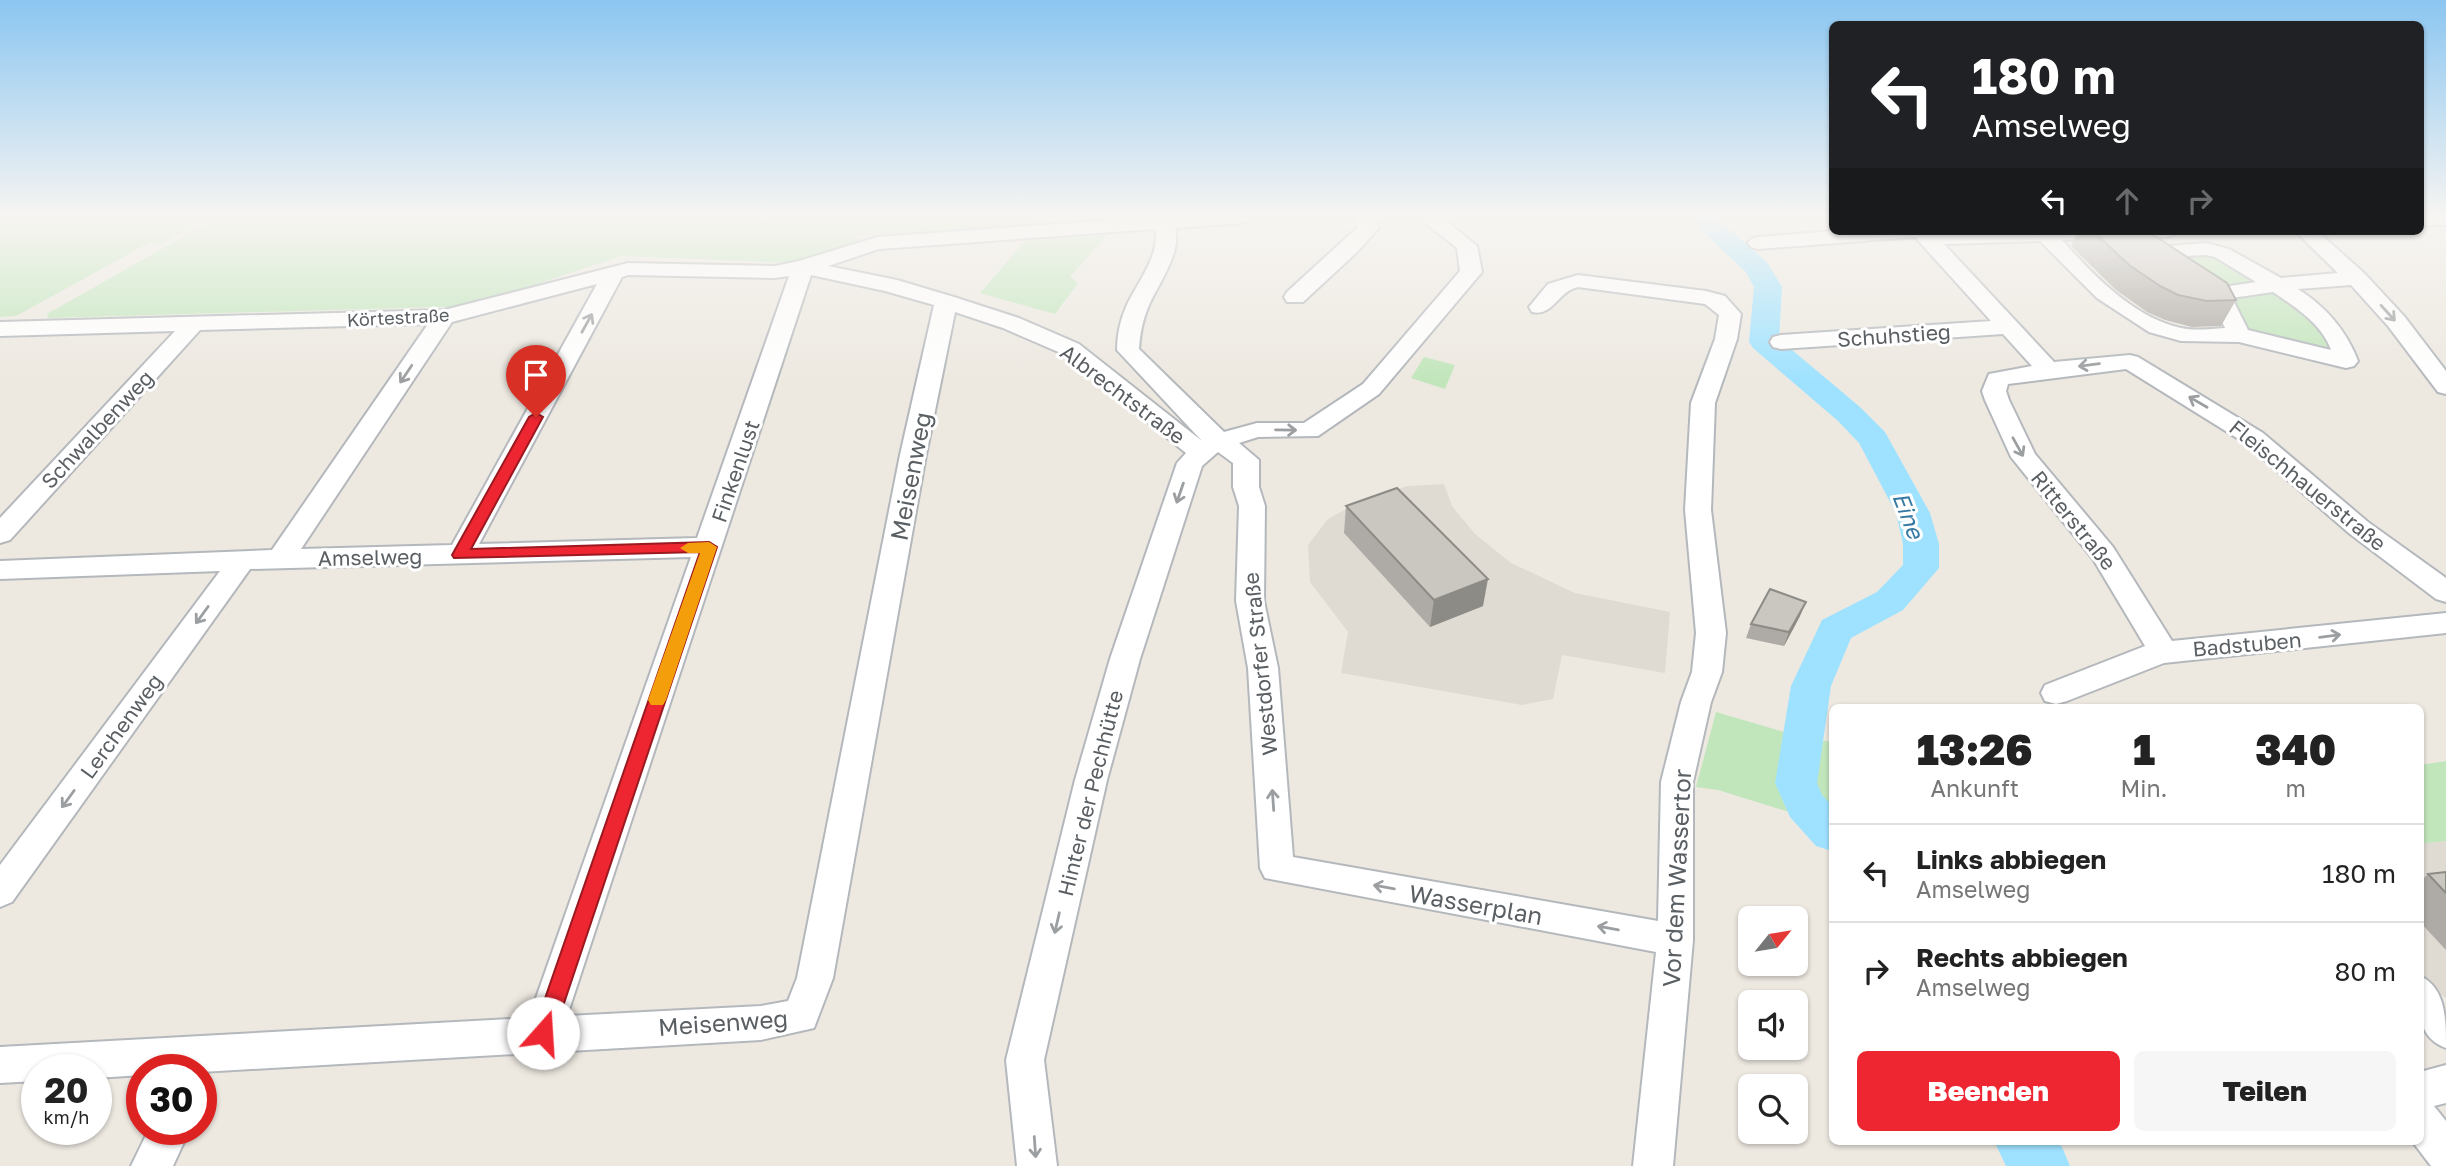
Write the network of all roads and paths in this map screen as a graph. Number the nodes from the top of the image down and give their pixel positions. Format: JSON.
{"nodes":[{"id":1,"x":622,"y":271,"type":"edge"},
{"id":2,"x":760,"y":271,"type":"edge"},
{"id":3,"x":778,"y":271,"type":"edge"},
{"id":4,"x":802,"y":271,"type":"edge"},
{"id":5,"x":824,"y":271,"type":"edge"},
{"id":6,"x":1154,"y":271,"type":"edge"},
{"id":7,"x":1324,"y":271,"type":"edge"},
{"id":8,"x":1471,"y":271,"type":"edge"},
{"id":9,"x":1956,"y":271,"type":"edge"},
{"id":10,"x":2084,"y":271,"type":"edge"},
{"id":11,"x":2177,"y":271,"type":"edge"},
{"id":12,"x":2251,"y":271,"type":"edge"},
{"id":13,"x":2349,"y":271,"type":"edge"},
{"id":14,"x":614,"y":272,"type":"junction"},
{"id":15,"x":2356,"y":278,"type":"junction"},
{"id":16,"x":2275,"y":285,"type":"junction"},
{"id":17,"x":2213,"y":295,"type":"junction"},
{"id":18,"x":1295,"y":297,"type":"dead end"},
{"id":19,"x":946,"y":302,"type":"junction"},
{"id":20,"x":1540,"y":307,"type":"dead end"},
{"id":21,"x":444,"y":317,"type":"junction"},
{"id":22,"x":194,"y":324,"type":"junction"},
{"id":23,"x":2007,"y":327,"type":"junction"},
{"id":24,"x":5,"y":333,"type":"edge"},
{"id":25,"x":2239,"y":335,"type":"junction"},
{"id":26,"x":1781,"y":342,"type":"dead end"},
{"id":27,"x":2048,"y":370,"type":"junction"},
{"id":28,"x":2446,"y":387,"type":"edge"},
{"id":29,"x":1210,"y":447,"type":"junction"},
{"id":30,"x":0,"y":534,"type":"edge"},
{"id":31,"x":709,"y":547,"type":"junction"},
{"id":32,"x":460,"y":555,"type":"junction"},
{"id":33,"x":280,"y":559,"type":"junction"},
{"id":34,"x":242,"y":560,"type":"junction"},
{"id":35,"x":0,"y":570,"type":"edge"},
{"id":36,"x":2446,"y":592,"type":"edge"},
{"id":37,"x":2446,"y":623,"type":"edge"},
{"id":38,"x":2164,"y":652,"type":"junction"},
{"id":39,"x":2056,"y":693,"type":"dead end"},
{"id":40,"x":1277,"y":868,"type":"joint"},
{"id":41,"x":0,"y":891,"type":"edge"},
{"id":42,"x":1675,"y":940,"type":"junction"},
{"id":43,"x":2424,"y":999,"type":"edge"},
{"id":44,"x":2446,"y":1031,"type":"edge"},
{"id":45,"x":543,"y":1033,"type":"junction"},
{"id":46,"x":217,"y":1061,"type":"edge"},
{"id":47,"x":126,"y":1063,"type":"edge"},
{"id":48,"x":0,"y":1065,"type":"edge"},
{"id":49,"x":2446,"y":1084,"type":"edge"},
{"id":50,"x":2424,"y":1090,"type":"edge"},
{"id":51,"x":2424,"y":1124,"type":"edge"},
{"id":52,"x":162,"y":1145,"type":"edge"},
{"id":53,"x":2446,"y":1153,"type":"edge"},
{"id":54,"x":151,"y":1166,"type":"edge"},
{"id":55,"x":1037,"y":1166,"type":"edge"},
{"id":56,"x":1653,"y":1166,"type":"edge"}],
"edges":[{"from":1,"to":14,"type":"street","name":"Körtestraße"},
{"from":2,"to":3,"type":"street","name":"Körtestraße"},
{"from":4,"to":31,"type":"street","name":"Finkenlust"},
{"from":5,"to":19,"type":"street","name":"Albrechtstraße"},
{"from":6,"to":29,"type":"street"},
{"from":7,"to":18,"type":"street"},
{"from":29,"to":8,"type":"street","one_way":true},
{"from":9,"to":23,"type":"street"},
{"from":10,"to":25,"type":"street"},
{"from":11,"to":17,"type":"street"},
{"from":12,"to":16,"type":"street"},
{"from":13,"to":15,"type":"street"},
{"from":14,"to":21,"type":"street","name":"Körtestraße"},
{"from":32,"to":14,"type":"street","one_way":true},
{"from":15,"to":16,"type":"street"},
{"from":15,"to":28,"type":"street","one_way":true},
{"from":16,"to":17,"type":"street"},
{"from":16,"to":25,"type":"street"},
{"from":17,"to":25,"type":"street"},
{"from":19,"to":29,"type":"street","name":"Albrechtstraße"},
{"from":19,"to":45,"type":"street","name":"Meisenweg"},
{"from":20,"to":42,"type":"street","name":"Vor dem Wassertor"},
{"from":21,"to":22,"type":"street","name":"Körtestraße"},
{"from":21,"to":33,"type":"street","one_way":true},
{"from":22,"to":24,"type":"street","name":"Körtestraße"},
{"from":22,"to":30,"type":"street","name":"Schwalbenweg"},
{"from":23,"to":26,"type":"street","name":"Schuhstieg"},
{"from":23,"to":27,"type":"street"},
{"from":36,"to":27,"type":"street","name":"Fleischhauerstraße","one_way":true},
{"from":27,"to":38,"type":"street","name":"Ritterstraße","one_way":true},
{"from":40,"to":29,"type":"street","name":"Westdorfer Straße","one_way":true},
{"from":29,"to":55,"type":"street","name":"Hinter der Pechhütte","one_way":true},
{"from":31,"to":32,"type":"street","name":"Amselweg"},
{"from":31,"to":45,"type":"street","name":"Finkenlust"},
{"from":32,"to":33,"type":"street","name":"Amselweg"},
{"from":33,"to":34,"type":"street"},
{"from":34,"to":35,"type":"street"},
{"from":34,"to":41,"type":"street","name":"Lerchenweg","one_way":true},
{"from":38,"to":37,"type":"street","name":"Badstuben","one_way":true},
{"from":38,"to":39,"type":"street","name":"Badstuben"},
{"from":42,"to":40,"type":"street","name":"Wasserplan","one_way":true},
{"from":42,"to":56,"type":"street","name":"Vor dem Wassertor"},
{"from":43,"to":44,"type":"street"},
{"from":45,"to":46,"type":"street","name":"Meisenweg"},
{"from":47,"to":48,"type":"street","name":"Meisenweg"},
{"from":49,"to":50,"type":"street"},
{"from":51,"to":53,"type":"street"},
{"from":52,"to":54,"type":"street"}]}
